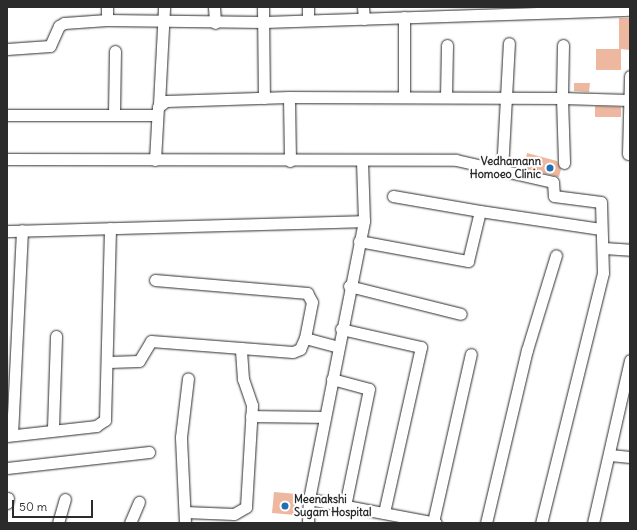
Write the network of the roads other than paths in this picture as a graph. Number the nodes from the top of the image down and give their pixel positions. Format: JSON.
{"nodes":[{"id":1,"x":107,"y":7,"type":"edge"},
{"id":2,"x":164,"y":7,"type":"edge"},
{"id":3,"x":214,"y":7,"type":"edge"},
{"id":4,"x":263,"y":7,"type":"edge"},
{"id":5,"x":308,"y":7,"type":"edge"},
{"id":6,"x":363,"y":7,"type":"edge"},
{"id":7,"x":593,"y":9,"type":"edge"},
{"id":8,"x":547,"y":10,"type":"edge"},
{"id":9,"x":630,"y":10,"type":"edge"},
{"id":10,"x":436,"y":11,"type":"edge"},
{"id":11,"x":497,"y":11,"type":"edge"},
{"id":12,"x":404,"y":17,"type":"junction"},
{"id":13,"x":364,"y":19,"type":"junction"},
{"id":14,"x":107,"y":20,"type":"junction"},
{"id":15,"x":308,"y":20,"type":"junction"},
{"id":16,"x":264,"y":22,"type":"junction"},
{"id":17,"x":163,"y":23,"type":"junction"},
{"id":18,"x":215,"y":23,"type":"junction"},
{"id":19,"x":509,"y":43,"type":"dead end"},
{"id":20,"x":563,"y":45,"type":"dead end"},
{"id":21,"x":447,"y":46,"type":"dead end"},
{"id":22,"x":7,"y":49,"type":"edge"},
{"id":23,"x":115,"y":51,"type":"dead end"},
{"id":24,"x":630,"y":70,"type":"edge"},
{"id":25,"x":630,"y":76,"type":"edge"},
{"id":26,"x":289,"y":97,"type":"junction"},
{"id":27,"x":404,"y":97,"type":"junction"},
{"id":28,"x":446,"y":97,"type":"junction"},
{"id":29,"x":264,"y":98,"type":"junction"},
{"id":30,"x":508,"y":98,"type":"junction"},
{"id":31,"x":562,"y":98,"type":"junction"},
{"id":32,"x":629,"y":100,"type":"edge"},
{"id":33,"x":159,"y":104,"type":"junction"},
{"id":34,"x":114,"y":114,"type":"junction"},
{"id":35,"x":7,"y":115,"type":"edge"},
{"id":36,"x":157,"y":115,"type":"junction"},
{"id":37,"x":628,"y":154,"type":"dead end"},
{"id":38,"x":7,"y":159,"type":"edge"},
{"id":39,"x":155,"y":160,"type":"junction"},
{"id":40,"x":290,"y":161,"type":"junction"},
{"id":41,"x":362,"y":161,"type":"junction"},
{"id":42,"x":564,"y":163,"type":"dead end"},
{"id":43,"x":502,"y":170,"type":"junction"},
{"id":44,"x":393,"y":196,"type":"dead end"},
{"id":45,"x":480,"y":211,"type":"junction"},
{"id":46,"x":364,"y":221,"type":"junction"},
{"id":47,"x":110,"y":228,"type":"junction"},
{"id":48,"x":22,"y":230,"type":"junction"},
{"id":49,"x":600,"y":230,"type":"junction"},
{"id":50,"x":7,"y":231,"type":"edge"},
{"id":51,"x":359,"y":241,"type":"junction"},
{"id":52,"x":604,"y":248,"type":"junction"},
{"id":53,"x":630,"y":250,"type":"edge"},
{"id":54,"x":556,"y":255,"type":"dead end"},
{"id":55,"x":155,"y":280,"type":"dead end"},
{"id":56,"x":349,"y":286,"type":"junction"},
{"id":57,"x":462,"y":314,"type":"dead end"},
{"id":58,"x":341,"y":329,"type":"junction"},
{"id":59,"x":56,"y":336,"type":"dead end"},
{"id":60,"x":305,"y":338,"type":"junction"},
{"id":61,"x":338,"y":347,"type":"junction"},
{"id":62,"x":241,"y":348,"type":"junction"},
{"id":63,"x":471,"y":354,"type":"dead end"},
{"id":64,"x":630,"y":360,"type":"edge"},
{"id":65,"x":108,"y":362,"type":"junction"},
{"id":66,"x":188,"y":378,"type":"dead end"},
{"id":67,"x":332,"y":379,"type":"junction"},
{"id":68,"x":251,"y":416,"type":"junction"},
{"id":69,"x":325,"y":417,"type":"junction"},
{"id":70,"x":53,"y":428,"type":"junction"},
{"id":71,"x":9,"y":435,"type":"edge"},
{"id":72,"x":149,"y":452,"type":"dead end"},
{"id":73,"x":610,"y":455,"type":"junction"},
{"id":74,"x":630,"y":457,"type":"edge"},
{"id":75,"x":7,"y":468,"type":"edge"},
{"id":76,"x":64,"y":499,"type":"dead end"},
{"id":77,"x":309,"y":499,"type":"junction"},
{"id":78,"x":139,"y":502,"type":"dead end"},
{"id":79,"x":345,"y":506,"type":"junction"},
{"id":80,"x":384,"y":513,"type":"junction"},
{"id":81,"x":185,"y":518,"type":"edge"},
{"id":82,"x":58,"y":523,"type":"edge"},
{"id":83,"x":130,"y":523,"type":"edge"},
{"id":84,"x":308,"y":523,"type":"edge"},
{"id":85,"x":434,"y":523,"type":"edge"},
{"id":86,"x":486,"y":523,"type":"edge"},
{"id":87,"x":541,"y":523,"type":"edge"},
{"id":88,"x":593,"y":523,"type":"edge"}],
"edges":[{"from":1,"to":14,"type":"street"},
{"from":2,"to":17,"type":"street"},
{"from":3,"to":18,"type":"street"},
{"from":4,"to":16,"type":"street"},
{"from":5,"to":15,"type":"street"},
{"from":6,"to":13,"type":"street"},
{"from":7,"to":8,"type":"street"},
{"from":7,"to":9,"type":"street"},
{"from":8,"to":11,"type":"street"},
{"from":10,"to":11,"type":"street"},
{"from":10,"to":12,"type":"street"},
{"from":12,"to":13,"type":"street"},
{"from":12,"to":27,"type":"street"},
{"from":13,"to":15,"type":"street"},
{"from":14,"to":17,"type":"street"},
{"from":14,"to":22,"type":"street"},
{"from":15,"to":16,"type":"street"},
{"from":16,"to":18,"type":"street"},
{"from":16,"to":29,"type":"street"},
{"from":17,"to":18,"type":"street"},
{"from":17,"to":33,"type":"street"},
{"from":19,"to":30,"type":"street"},
{"from":20,"to":31,"type":"street"},
{"from":21,"to":28,"type":"street"},
{"from":23,"to":34,"type":"street"},
{"from":24,"to":25,"type":"street"},
{"from":25,"to":32,"type":"street"},
{"from":26,"to":27,"type":"street"},
{"from":26,"to":29,"type":"street"},
{"from":26,"to":40,"type":"street"},
{"from":27,"to":28,"type":"street"},
{"from":28,"to":30,"type":"street"},
{"from":29,"to":33,"type":"street"},
{"from":30,"to":31,"type":"street"},
{"from":30,"to":43,"type":"street"},
{"from":31,"to":32,"type":"street"},
{"from":31,"to":42,"type":"street"},
{"from":32,"to":37,"type":"street"},
{"from":33,"to":36,"type":"street"},
{"from":34,"to":35,"type":"street"},
{"from":34,"to":36,"type":"street"},
{"from":36,"to":39,"type":"street"},
{"from":38,"to":39,"type":"street"},
{"from":39,"to":40,"type":"street"},
{"from":40,"to":41,"type":"street"},
{"from":41,"to":43,"type":"street"},
{"from":41,"to":46,"type":"street"},
{"from":43,"to":49,"type":"street"},
{"from":44,"to":45,"type":"street"},
{"from":45,"to":49,"type":"street"},
{"from":45,"to":51,"type":"street"},
{"from":46,"to":47,"type":"street"},
{"from":46,"to":51,"type":"street"},
{"from":47,"to":48,"type":"street"},
{"from":47,"to":65,"type":"street"},
{"from":48,"to":50,"type":"street"},
{"from":48,"to":71,"type":"street"},
{"from":49,"to":52,"type":"street"},
{"from":51,"to":56,"type":"street"},
{"from":52,"to":53,"type":"street"},
{"from":52,"to":87,"type":"street"},
{"from":54,"to":86,"type":"street"},
{"from":55,"to":60,"type":"street"},
{"from":56,"to":57,"type":"street"},
{"from":56,"to":58,"type":"street"},
{"from":58,"to":61,"type":"street"},
{"from":58,"to":80,"type":"street"},
{"from":59,"to":70,"type":"street"},
{"from":60,"to":61,"type":"street"},
{"from":60,"to":62,"type":"street"},
{"from":61,"to":67,"type":"street"},
{"from":62,"to":65,"type":"street"},
{"from":62,"to":68,"type":"street"},
{"from":63,"to":85,"type":"street"},
{"from":64,"to":73,"type":"street"},
{"from":65,"to":70,"type":"street"},
{"from":66,"to":81,"type":"street"},
{"from":67,"to":69,"type":"street"},
{"from":67,"to":79,"type":"street"},
{"from":68,"to":69,"type":"street"},
{"from":68,"to":81,"type":"street"},
{"from":69,"to":77,"type":"street"},
{"from":70,"to":71,"type":"street"},
{"from":72,"to":75,"type":"street"},
{"from":73,"to":74,"type":"street"},
{"from":73,"to":88,"type":"street"},
{"from":76,"to":82,"type":"street"},
{"from":77,"to":79,"type":"street"},
{"from":77,"to":84,"type":"street"},
{"from":78,"to":83,"type":"street"},
{"from":79,"to":80,"type":"street"},
{"from":80,"to":85,"type":"street"}]}
